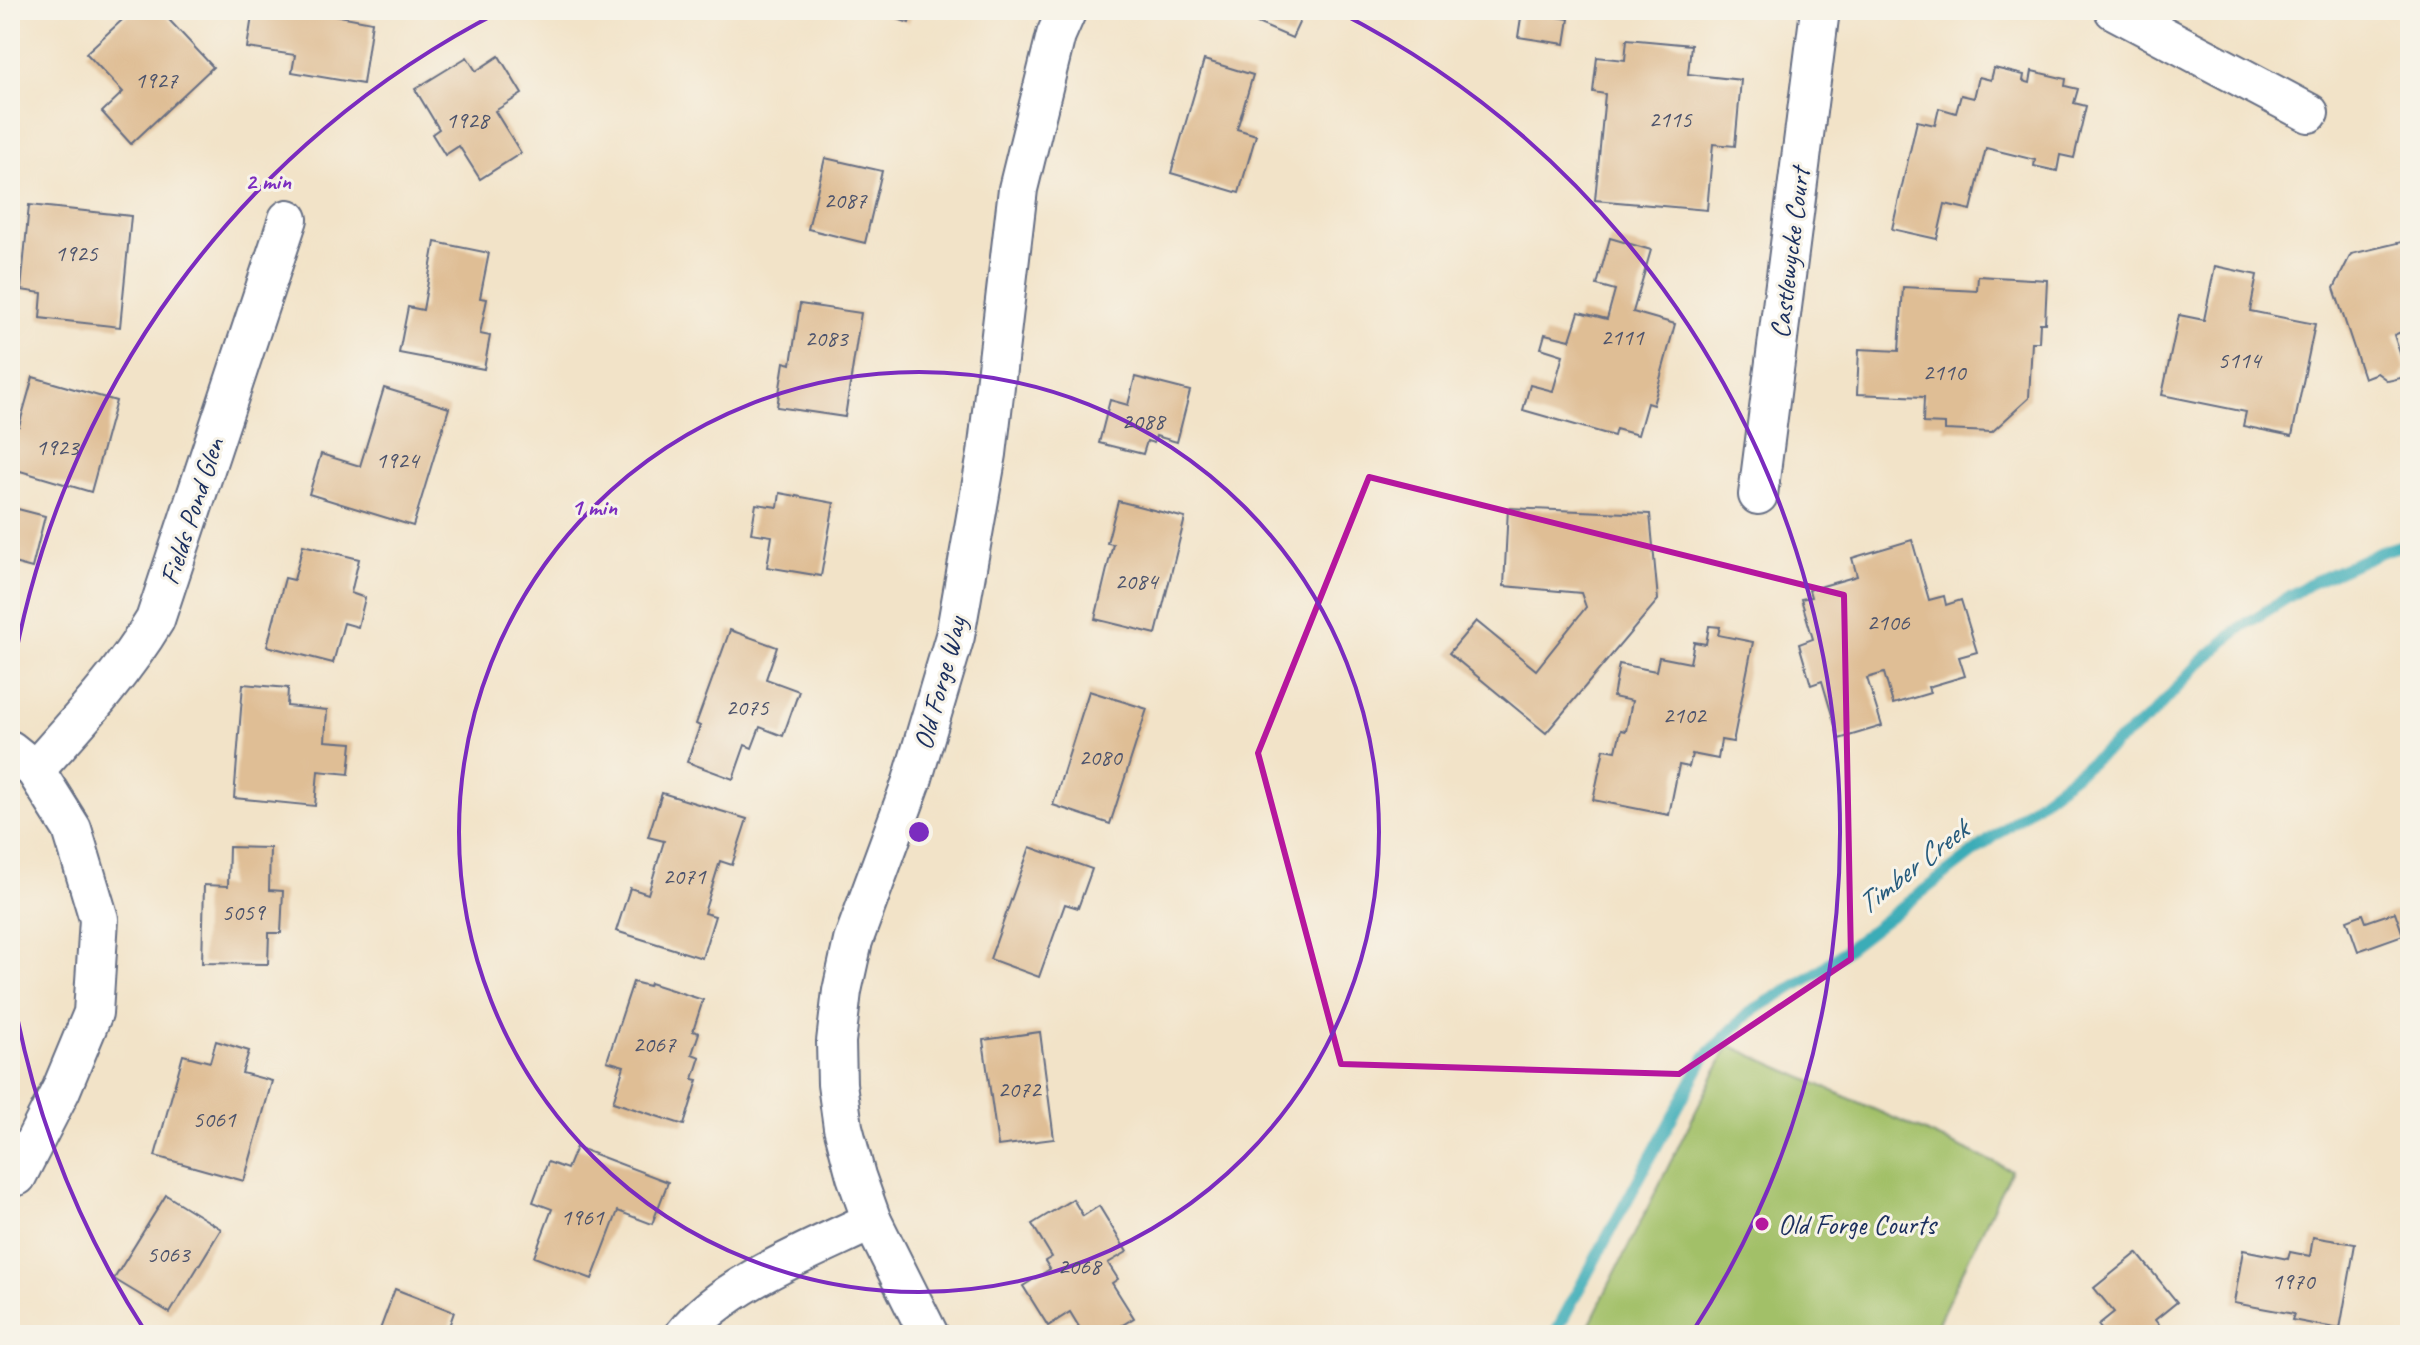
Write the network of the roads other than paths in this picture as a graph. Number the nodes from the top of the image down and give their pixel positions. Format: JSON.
{"nodes":[{"id":1,"x":1067,"y":10,"type":"edge"},
{"id":2,"x":1820,"y":10,"type":"edge"},
{"id":3,"x":2114,"y":10,"type":"edge"},
{"id":4,"x":2309,"y":113,"type":"dead end"},
{"id":5,"x":288,"y":219,"type":"dead end"},
{"id":6,"x":1758,"y":495,"type":"dead end"},
{"id":7,"x":22,"y":760,"type":"edge"},
{"id":8,"x":17,"y":1176,"type":"dead end"},
{"id":9,"x":872,"y":1221,"type":"junction"},
{"id":10,"x":684,"y":1335,"type":"edge"},
{"id":11,"x":929,"y":1335,"type":"edge"}],
"edges":[{"from":1,"to":9,"type":"street","name":"Old Forge Way"},
{"from":2,"to":6,"type":"street","name":"Castlewycke Court"},
{"from":3,"to":4,"type":"street"},
{"from":5,"to":7,"type":"street","name":"Fields Pond Glen"},
{"from":7,"to":8,"type":"street"},
{"from":9,"to":10,"type":"street"},
{"from":9,"to":11,"type":"street","name":"Old Forge Way"}]}
